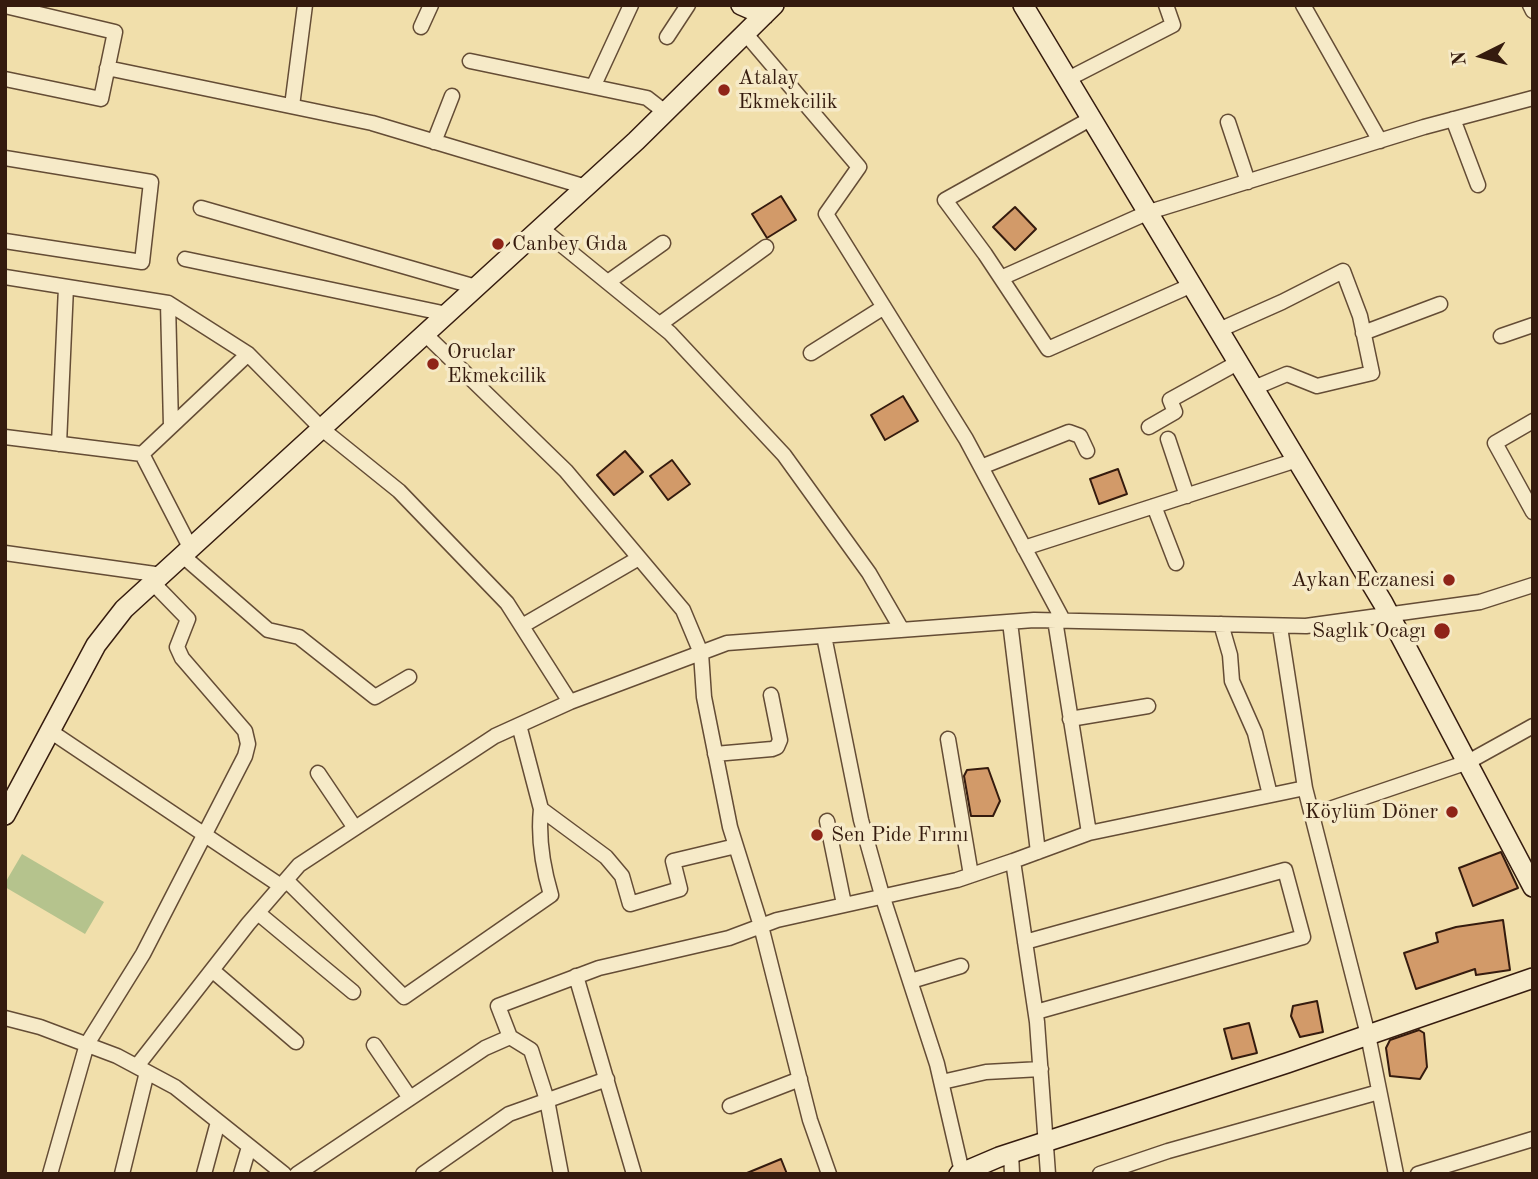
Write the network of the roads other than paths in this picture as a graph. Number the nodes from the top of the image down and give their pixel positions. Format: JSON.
{"nodes":[{"id":1,"x":305,"y":5,"type":"edge"},
{"id":2,"x":431,"y":5,"type":"edge"},
{"id":3,"x":631,"y":5,"type":"edge"},
{"id":4,"x":688,"y":5,"type":"edge"},
{"id":5,"x":741,"y":5,"type":"edge"},
{"id":6,"x":1023,"y":5,"type":"edge"},
{"id":7,"x":1166,"y":5,"type":"edge"},
{"id":8,"x":1303,"y":5,"type":"edge"},
{"id":9,"x":1531,"y":5,"type":"edge"},
{"id":10,"x":5,"y":6,"type":"edge"},
{"id":11,"x":769,"y":10,"type":"edge"},
{"id":12,"x":1533,"y":11,"type":"edge"},
{"id":13,"x":421,"y":27,"type":"dead end"},
{"id":14,"x":745,"y":33,"type":"junction"},
{"id":15,"x":667,"y":37,"type":"dead end"},
{"id":16,"x":470,"y":61,"type":"dead end"},
{"id":17,"x":107,"y":68,"type":"junction"},
{"id":18,"x":5,"y":79,"type":"edge"},
{"id":19,"x":1068,"y":79,"type":"junction"},
{"id":20,"x":594,"y":85,"type":"junction"},
{"id":21,"x":452,"y":96,"type":"dead end"},
{"id":22,"x":1533,"y":98,"type":"edge"},
{"id":23,"x":292,"y":106,"type":"junction"},
{"id":24,"x":665,"y":112,"type":"junction"},
{"id":25,"x":1092,"y":118,"type":"junction"},
{"id":26,"x":1453,"y":119,"type":"junction"},
{"id":27,"x":1228,"y":122,"type":"dead end"},
{"id":28,"x":1380,"y":141,"type":"junction"},
{"id":29,"x":434,"y":142,"type":"junction"},
{"id":30,"x":5,"y":158,"type":"edge"},
{"id":31,"x":1248,"y":181,"type":"junction"},
{"id":32,"x":1478,"y":185,"type":"dead end"},
{"id":33,"x":586,"y":187,"type":"junction"},
{"id":34,"x":201,"y":208,"type":"dead end"},
{"id":35,"x":1149,"y":212,"type":"junction"},
{"id":36,"x":541,"y":228,"type":"junction"},
{"id":37,"x":5,"y":241,"type":"edge"},
{"id":38,"x":663,"y":243,"type":"dead end"},
{"id":39,"x":765,"y":247,"type":"dead end"},
{"id":40,"x":185,"y":259,"type":"dead end"},
{"id":41,"x":5,"y":277,"type":"edge"},
{"id":42,"x":1001,"y":278,"type":"junction"},
{"id":43,"x":608,"y":282,"type":"junction"},
{"id":44,"x":1192,"y":285,"type":"junction"},
{"id":45,"x":66,"y":287,"type":"junction"},
{"id":46,"x":476,"y":288,"type":"junction"},
{"id":47,"x":168,"y":303,"type":"junction"},
{"id":48,"x":1440,"y":304,"type":"dead end"},
{"id":49,"x":884,"y":307,"type":"junction"},
{"id":50,"x":447,"y":314,"type":"junction"},
{"id":51,"x":660,"y":324,"type":"junction"},
{"id":52,"x":1533,"y":325,"type":"edge"},
{"id":53,"x":1219,"y":330,"type":"junction"},
{"id":54,"x":1363,"y":333,"type":"junction"},
{"id":55,"x":425,"y":334,"type":"junction"},
{"id":56,"x":1501,"y":336,"type":"dead end"},
{"id":57,"x":811,"y":353,"type":"dead end"},
{"id":58,"x":248,"y":354,"type":"junction"},
{"id":59,"x":1238,"y":362,"type":"junction"},
{"id":60,"x":1254,"y":388,"type":"junction"},
{"id":61,"x":1533,"y":421,"type":"edge"},
{"id":62,"x":171,"y":426,"type":"junction"},
{"id":63,"x":1149,"y":428,"type":"dead end"},
{"id":64,"x":322,"y":429,"type":"junction"},
{"id":65,"x":5,"y":437,"type":"edge"},
{"id":66,"x":1168,"y":439,"type":"dead end"},
{"id":67,"x":59,"y":444,"type":"junction"},
{"id":68,"x":1087,"y":451,"type":"dead end"},
{"id":69,"x":142,"y":454,"type":"junction"},
{"id":70,"x":1297,"y":460,"type":"junction"},
{"id":71,"x":981,"y":467,"type":"junction"},
{"id":72,"x":1187,"y":496,"type":"junction"},
{"id":73,"x":1154,"y":506,"type":"junction"},
{"id":74,"x":1533,"y":512,"type":"edge"},
{"id":75,"x":1024,"y":548,"type":"junction"},
{"id":76,"x":187,"y":552,"type":"junction"},
{"id":77,"x":5,"y":553,"type":"edge"},
{"id":78,"x":639,"y":558,"type":"junction"},
{"id":79,"x":1176,"y":563,"type":"dead end"},
{"id":80,"x":158,"y":579,"type":"junction"},
{"id":81,"x":1533,"y":585,"type":"edge"},
{"id":82,"x":1389,"y":614,"type":"junction"},
{"id":83,"x":1059,"y":620,"type":"junction"},
{"id":84,"x":1010,"y":622,"type":"junction"},
{"id":85,"x":1221,"y":624,"type":"junction"},
{"id":86,"x":522,"y":626,"type":"junction"},
{"id":87,"x":1280,"y":627,"type":"junction"},
{"id":88,"x":902,"y":630,"type":"junction"},
{"id":89,"x":824,"y":636,"type":"junction"},
{"id":90,"x":701,"y":653,"type":"junction"},
{"id":91,"x":408,"y":677,"type":"dead end"},
{"id":92,"x":771,"y":695,"type":"dead end"},
{"id":93,"x":570,"y":702,"type":"junction"},
{"id":94,"x":1148,"y":706,"type":"dead end"},
{"id":95,"x":1070,"y":719,"type":"junction"},
{"id":96,"x":519,"y":725,"type":"junction"},
{"id":97,"x":1533,"y":726,"type":"edge"},
{"id":98,"x":50,"y":731,"type":"junction"},
{"id":99,"x":948,"y":738,"type":"dead end"},
{"id":100,"x":715,"y":754,"type":"junction"},
{"id":101,"x":1468,"y":762,"type":"junction"},
{"id":102,"x":318,"y":774,"type":"dead end"},
{"id":103,"x":1305,"y":788,"type":"junction"},
{"id":104,"x":1270,"y":795,"type":"junction"},
{"id":105,"x":541,"y":809,"type":"junction"},
{"id":106,"x":5,"y":815,"type":"edge"},
{"id":107,"x":1312,"y":816,"type":"junction"},
{"id":108,"x":827,"y":821,"type":"dead end"},
{"id":109,"x":355,"y":828,"type":"junction"},
{"id":110,"x":1088,"y":833,"type":"junction"},
{"id":111,"x":205,"y":835,"type":"junction"},
{"id":112,"x":736,"y":846,"type":"junction"},
{"id":113,"x":1038,"y":852,"type":"junction"},
{"id":114,"x":1013,"y":861,"type":"junction"},
{"id":115,"x":1527,"y":862,"type":"edge"},
{"id":116,"x":971,"y":875,"type":"junction"},
{"id":117,"x":284,"y":883,"type":"junction"},
{"id":118,"x":1533,"y":887,"type":"edge"},
{"id":119,"x":882,"y":895,"type":"junction"},
{"id":120,"x":844,"y":904,"type":"junction"},
{"id":121,"x":257,"y":913,"type":"junction"},
{"id":122,"x":761,"y":926,"type":"junction"},
{"id":123,"x":1025,"y":942,"type":"junction"},
{"id":124,"x":961,"y":967,"type":"dead end"},
{"id":125,"x":212,"y":970,"type":"junction"},
{"id":126,"x":576,"y":976,"type":"junction"},
{"id":127,"x":1533,"y":978,"type":"edge"},
{"id":128,"x":911,"y":981,"type":"junction"},
{"id":129,"x":353,"y":992,"type":"dead end"},
{"id":130,"x":1036,"y":1012,"type":"junction"},
{"id":131,"x":5,"y":1018,"type":"edge"},
{"id":132,"x":1368,"y":1035,"type":"junction"},
{"id":133,"x":510,"y":1037,"type":"junction"},
{"id":134,"x":296,"y":1042,"type":"dead end"},
{"id":135,"x":87,"y":1044,"type":"junction"},
{"id":136,"x":374,"y":1045,"type":"dead end"},
{"id":137,"x":142,"y":1069,"type":"junction"},
{"id":138,"x":1041,"y":1069,"type":"junction"},
{"id":139,"x":607,"y":1079,"type":"junction"},
{"id":140,"x":800,"y":1079,"type":"junction"},
{"id":141,"x":942,"y":1082,"type":"junction"},
{"id":142,"x":1379,"y":1092,"type":"junction"},
{"id":143,"x":410,"y":1098,"type":"junction"},
{"id":144,"x":547,"y":1100,"type":"junction"},
{"id":145,"x":730,"y":1106,"type":"dead end"},
{"id":146,"x":218,"y":1122,"type":"junction"},
{"id":147,"x":1533,"y":1139,"type":"edge"},
{"id":148,"x":1047,"y":1141,"type":"junction"},
{"id":149,"x":249,"y":1147,"type":"junction"},
{"id":150,"x":1012,"y":1153,"type":"junction"},
{"id":151,"x":960,"y":1173,"type":"edge"},
{"id":152,"x":50,"y":1174,"type":"edge"},
{"id":153,"x":122,"y":1174,"type":"edge"},
{"id":154,"x":204,"y":1174,"type":"edge"},
{"id":155,"x":241,"y":1174,"type":"edge"},
{"id":156,"x":284,"y":1174,"type":"edge"},
{"id":157,"x":297,"y":1174,"type":"edge"},
{"id":158,"x":423,"y":1174,"type":"edge"},
{"id":159,"x":561,"y":1174,"type":"edge"},
{"id":160,"x":634,"y":1174,"type":"edge"},
{"id":161,"x":830,"y":1174,"type":"edge"},
{"id":162,"x":1012,"y":1174,"type":"edge"},
{"id":163,"x":1048,"y":1174,"type":"edge"},
{"id":164,"x":1100,"y":1174,"type":"edge"},
{"id":165,"x":1396,"y":1174,"type":"edge"},
{"id":166,"x":1419,"y":1174,"type":"edge"}],
"edges":[{"from":1,"to":23,"type":"street"},
{"from":2,"to":13,"type":"street"},
{"from":3,"to":20,"type":"street"},
{"from":4,"to":15,"type":"street"},
{"from":5,"to":11,"type":"main road"},
{"from":6,"to":19,"type":"main road"},
{"from":7,"to":19,"type":"street"},
{"from":8,"to":28,"type":"street"},
{"from":9,"to":12,"type":"street"},
{"from":10,"to":17,"type":"street"},
{"from":11,"to":14,"type":"main road"},
{"from":14,"to":24,"type":"main road"},
{"from":14,"to":49,"type":"street"},
{"from":16,"to":20,"type":"street"},
{"from":17,"to":18,"type":"street"},
{"from":17,"to":23,"type":"street"},
{"from":19,"to":25,"type":"main road"},
{"from":20,"to":24,"type":"street"},
{"from":21,"to":29,"type":"street"},
{"from":22,"to":26,"type":"street"},
{"from":23,"to":29,"type":"street"},
{"from":24,"to":33,"type":"main road"},
{"from":25,"to":35,"type":"main road"},
{"from":25,"to":42,"type":"street"},
{"from":26,"to":28,"type":"street"},
{"from":26,"to":32,"type":"street"},
{"from":27,"to":31,"type":"street"},
{"from":28,"to":31,"type":"street"},
{"from":29,"to":33,"type":"street"},
{"from":30,"to":37,"type":"street"},
{"from":31,"to":35,"type":"street"},
{"from":33,"to":36,"type":"main road"},
{"from":34,"to":46,"type":"street"},
{"from":35,"to":42,"type":"street"},
{"from":35,"to":44,"type":"main road"},
{"from":36,"to":43,"type":"street"},
{"from":36,"to":46,"type":"main road"},
{"from":38,"to":43,"type":"street"},
{"from":39,"to":51,"type":"street"},
{"from":40,"to":50,"type":"street"},
{"from":41,"to":45,"type":"street"},
{"from":42,"to":44,"type":"street"},
{"from":43,"to":51,"type":"street"},
{"from":44,"to":53,"type":"main road"},
{"from":45,"to":47,"type":"street"},
{"from":45,"to":67,"type":"street"},
{"from":46,"to":50,"type":"main road"},
{"from":47,"to":58,"type":"street"},
{"from":47,"to":62,"type":"street"},
{"from":48,"to":54,"type":"street"},
{"from":49,"to":57,"type":"street"},
{"from":49,"to":71,"type":"street"},
{"from":50,"to":55,"type":"main road"},
{"from":51,"to":88,"type":"street"},
{"from":52,"to":56,"type":"street"},
{"from":53,"to":54,"type":"street"},
{"from":53,"to":59,"type":"main road"},
{"from":54,"to":60,"type":"street"},
{"from":55,"to":64,"type":"main road"},
{"from":55,"to":78,"type":"street"},
{"from":58,"to":62,"type":"street"},
{"from":58,"to":64,"type":"street"},
{"from":59,"to":60,"type":"main road"},
{"from":59,"to":63,"type":"street"},
{"from":60,"to":70,"type":"main road"},
{"from":61,"to":74,"type":"street"},
{"from":62,"to":69,"type":"street"},
{"from":64,"to":76,"type":"main road"},
{"from":64,"to":86,"type":"street"},
{"from":65,"to":67,"type":"street"},
{"from":66,"to":72,"type":"street"},
{"from":67,"to":69,"type":"street"},
{"from":68,"to":71,"type":"street"},
{"from":69,"to":76,"type":"street"},
{"from":70,"to":72,"type":"street"},
{"from":70,"to":82,"type":"main road"},
{"from":71,"to":75,"type":"street"},
{"from":72,"to":73,"type":"street"},
{"from":73,"to":75,"type":"street"},
{"from":73,"to":79,"type":"street"},
{"from":75,"to":83,"type":"street"},
{"from":76,"to":80,"type":"main road"},
{"from":76,"to":91,"type":"street"},
{"from":77,"to":80,"type":"street"},
{"from":78,"to":86,"type":"street"},
{"from":78,"to":90,"type":"street"},
{"from":80,"to":98,"type":"main road"},
{"from":80,"to":111,"type":"street"},
{"from":81,"to":82,"type":"street"},
{"from":82,"to":87,"type":"street"},
{"from":82,"to":101,"type":"main road"},
{"from":83,"to":84,"type":"street"},
{"from":83,"to":85,"type":"street"},
{"from":83,"to":95,"type":"street"},
{"from":84,"to":88,"type":"street"},
{"from":84,"to":113,"type":"street"},
{"from":85,"to":87,"type":"street"},
{"from":85,"to":104,"type":"street"},
{"from":86,"to":93,"type":"street"},
{"from":87,"to":103,"type":"street"},
{"from":88,"to":89,"type":"street"},
{"from":89,"to":90,"type":"street"},
{"from":89,"to":119,"type":"street"},
{"from":90,"to":93,"type":"street"},
{"from":90,"to":100,"type":"street"},
{"from":92,"to":100,"type":"street"},
{"from":93,"to":96,"type":"street"},
{"from":94,"to":95,"type":"street"},
{"from":95,"to":110,"type":"street"},
{"from":96,"to":105,"type":"street"},
{"from":96,"to":109,"type":"street"},
{"from":97,"to":101,"type":"street"},
{"from":98,"to":106,"type":"main road"},
{"from":98,"to":111,"type":"street"},
{"from":99,"to":116,"type":"street"},
{"from":100,"to":112,"type":"street"},
{"from":101,"to":107,"type":"street"},
{"from":101,"to":115,"type":"main road"},
{"from":102,"to":109,"type":"street"},
{"from":103,"to":104,"type":"street"},
{"from":103,"to":107,"type":"street"},
{"from":104,"to":110,"type":"street"},
{"from":105,"to":112,"type":"street"},
{"from":105,"to":117,"type":"street"},
{"from":107,"to":132,"type":"street"},
{"from":108,"to":120,"type":"street"},
{"from":109,"to":117,"type":"street"},
{"from":110,"to":113,"type":"street"},
{"from":111,"to":117,"type":"street"},
{"from":111,"to":135,"type":"street"},
{"from":112,"to":122,"type":"street"},
{"from":113,"to":114,"type":"street"},
{"from":114,"to":116,"type":"street"},
{"from":114,"to":123,"type":"street"},
{"from":115,"to":118,"type":"main road"},
{"from":116,"to":119,"type":"street"},
{"from":117,"to":121,"type":"street"},
{"from":119,"to":120,"type":"street"},
{"from":119,"to":128,"type":"street"},
{"from":120,"to":122,"type":"street"},
{"from":121,"to":125,"type":"street"},
{"from":121,"to":129,"type":"street"},
{"from":122,"to":126,"type":"street"},
{"from":122,"to":140,"type":"street"},
{"from":123,"to":130,"type":"street"},
{"from":123,"to":130,"type":"street"},
{"from":124,"to":128,"type":"street"},
{"from":125,"to":134,"type":"street"},
{"from":125,"to":137,"type":"street"},
{"from":126,"to":133,"type":"street"},
{"from":126,"to":139,"type":"street"},
{"from":127,"to":132,"type":"main road"},
{"from":128,"to":141,"type":"street"},
{"from":130,"to":138,"type":"street"},
{"from":131,"to":135,"type":"street"},
{"from":132,"to":142,"type":"street"},
{"from":132,"to":148,"type":"main road"},
{"from":133,"to":143,"type":"street"},
{"from":133,"to":144,"type":"street"},
{"from":135,"to":137,"type":"street"},
{"from":135,"to":152,"type":"street"},
{"from":136,"to":143,"type":"street"},
{"from":137,"to":146,"type":"street"},
{"from":137,"to":153,"type":"street"},
{"from":138,"to":141,"type":"street"},
{"from":138,"to":148,"type":"street"},
{"from":139,"to":144,"type":"street"},
{"from":139,"to":160,"type":"street"},
{"from":140,"to":145,"type":"street"},
{"from":140,"to":161,"type":"street"},
{"from":141,"to":151,"type":"street"},
{"from":142,"to":164,"type":"street"},
{"from":142,"to":165,"type":"street"},
{"from":143,"to":157,"type":"street"},
{"from":144,"to":158,"type":"street"},
{"from":144,"to":159,"type":"street"},
{"from":146,"to":149,"type":"street"},
{"from":146,"to":154,"type":"street"},
{"from":147,"to":166,"type":"street"},
{"from":148,"to":150,"type":"main road"},
{"from":148,"to":163,"type":"street"},
{"from":149,"to":155,"type":"street"},
{"from":149,"to":156,"type":"street"},
{"from":150,"to":151,"type":"main road"},
{"from":150,"to":162,"type":"street"}]}
